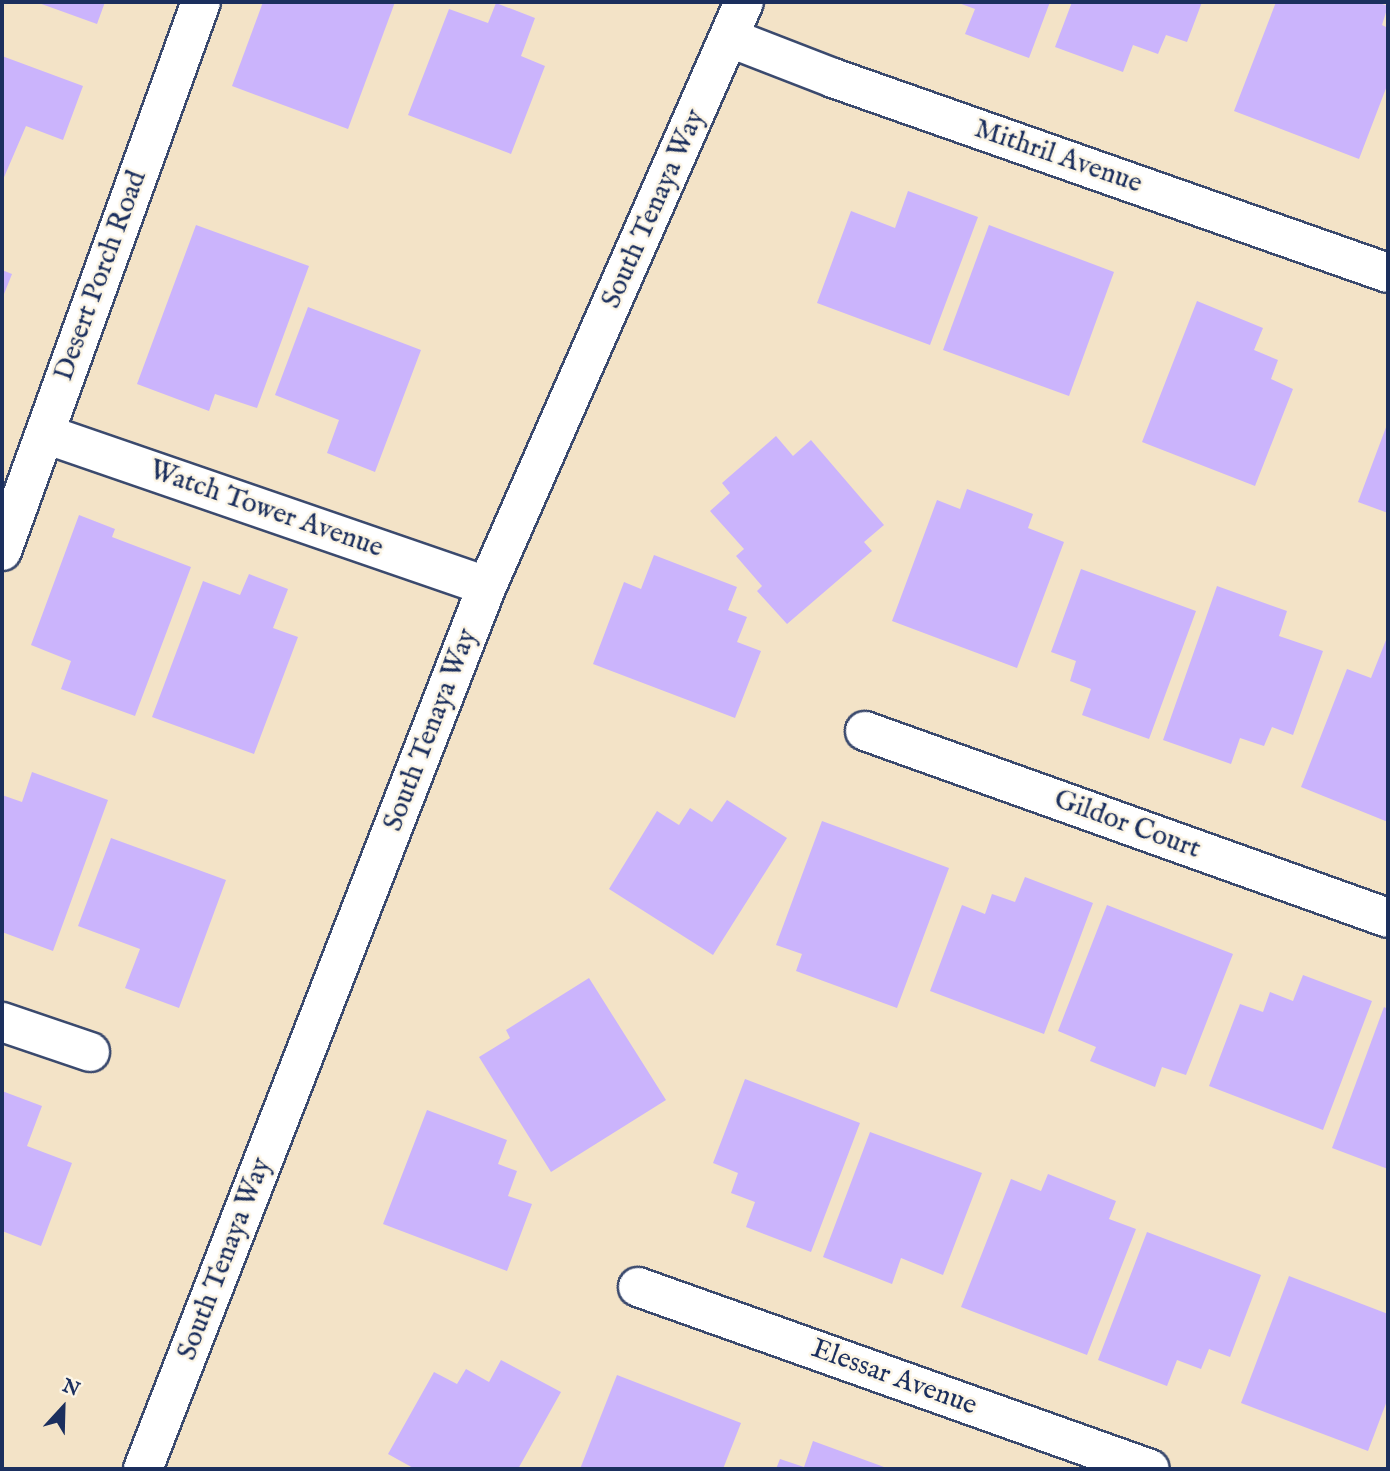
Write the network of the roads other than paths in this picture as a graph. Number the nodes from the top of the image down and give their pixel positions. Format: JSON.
{"nodes":[{"id":1,"x":201,"y":2,"type":"edge"},
{"id":2,"x":744,"y":2,"type":"edge"},
{"id":3,"x":730,"y":38,"type":"junction"},
{"id":4,"x":1388,"y":273,"type":"edge"},
{"id":5,"x":44,"y":434,"type":"junction"},
{"id":6,"x":2,"y":551,"type":"edge"},
{"id":7,"x":487,"y":586,"type":"junction"},
{"id":8,"x":865,"y":732,"type":"dead end"},
{"id":9,"x":1388,"y":918,"type":"edge"},
{"id":10,"x":2,"y":1022,"type":"edge"},
{"id":11,"x":90,"y":1052,"type":"dead end"},
{"id":12,"x":638,"y":1287,"type":"dead end"},
{"id":13,"x":143,"y":1469,"type":"edge"},
{"id":14,"x":1150,"y":1469,"type":"edge"}],
"edges":[{"from":1,"to":5,"type":"street","name":"Desert Porch Road"},
{"from":2,"to":3,"type":"street","name":"South Tenaya Way"},
{"from":3,"to":4,"type":"street","name":"Mithril Avenue"},
{"from":3,"to":7,"type":"street","name":"South Tenaya Way"},
{"from":5,"to":6,"type":"street","name":"Desert Porch Road"},
{"from":5,"to":7,"type":"street","name":"Watch Tower Avenue"},
{"from":7,"to":13,"type":"street","name":"South Tenaya Way"},
{"from":8,"to":9,"type":"street","name":"Gildor Court"},
{"from":10,"to":11,"type":"street"},
{"from":12,"to":14,"type":"street","name":"Elessar Avenue"}]}
